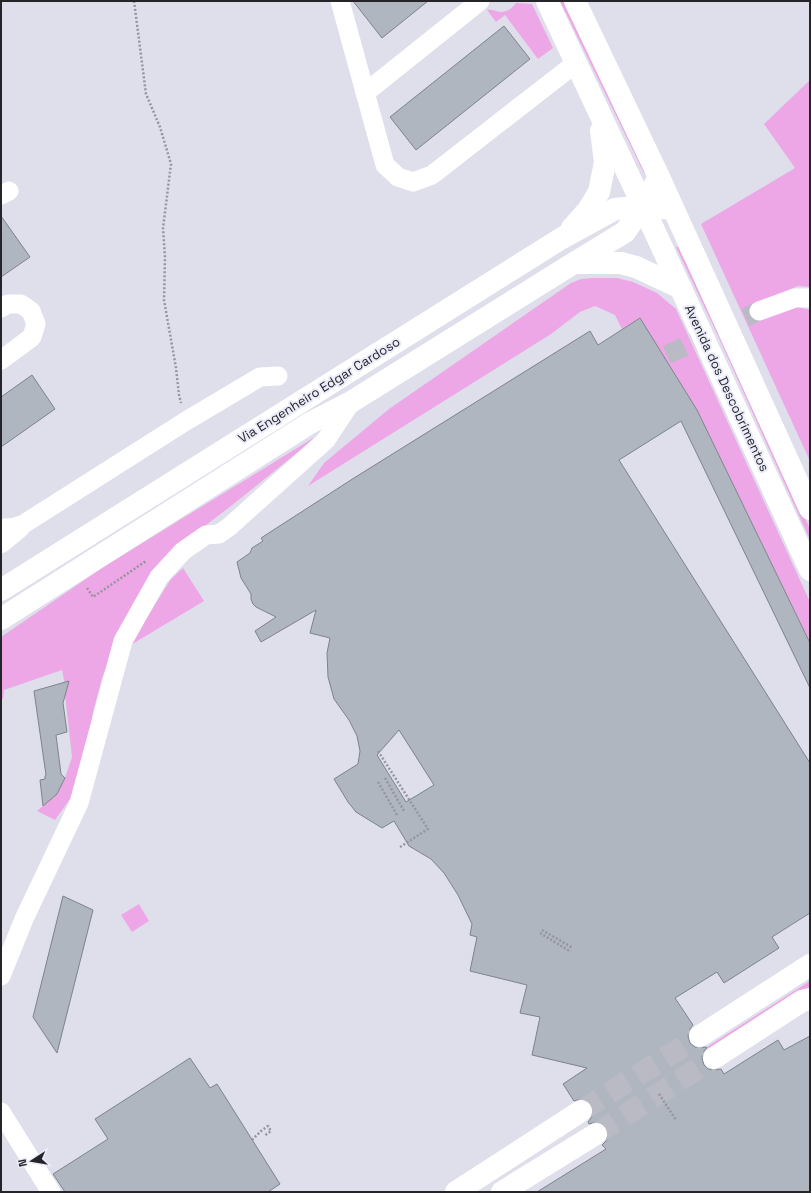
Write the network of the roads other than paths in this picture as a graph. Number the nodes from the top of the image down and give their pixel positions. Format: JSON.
{"nodes":[{"id":1,"x":340,"y":1,"type":"edge"},
{"id":2,"x":480,"y":1,"type":"edge"},
{"id":3,"x":547,"y":1,"type":"edge"},
{"id":4,"x":575,"y":1,"type":"edge"},
{"id":5,"x":576,"y":63,"type":"junction"},
{"id":6,"x":365,"y":92,"type":"junction"},
{"id":7,"x":598,"y":110,"type":"junction"},
{"id":8,"x":659,"y":177,"type":"junction"},
{"id":9,"x":643,"y":206,"type":"junction"},
{"id":10,"x":673,"y":209,"type":"junction"},
{"id":11,"x":562,"y":238,"type":"junction"},
{"id":12,"x":574,"y":263,"type":"junction"},
{"id":13,"x":680,"y":288,"type":"junction"},
{"id":14,"x":810,"y":298,"type":"edge"},
{"id":15,"x":1,"y":308,"type":"edge"},
{"id":16,"x":759,"y":311,"type":"tunnel mouth"},
{"id":17,"x":1,"y":360,"type":"edge"},
{"id":18,"x":278,"y":376,"type":"dead end"},
{"id":19,"x":351,"y":402,"type":"junction"},
{"id":20,"x":810,"y":509,"type":"edge"},
{"id":21,"x":10,"y":528,"type":"edge"},
{"id":22,"x":1,"y":542,"type":"edge"},
{"id":23,"x":810,"y":570,"type":"edge"},
{"id":24,"x":1,"y":590,"type":"edge"},
{"id":25,"x":1,"y":619,"type":"edge"},
{"id":26,"x":810,"y":965,"type":"edge"},
{"id":27,"x":1,"y":976,"type":"edge"},
{"id":28,"x":810,"y":999,"type":"edge"},
{"id":29,"x":700,"y":1036,"type":"tunnel mouth"},
{"id":30,"x":714,"y":1058,"type":"tunnel mouth"},
{"id":31,"x":1,"y":1112,"type":"edge"},
{"id":32,"x":581,"y":1112,"type":"tunnel mouth"},
{"id":33,"x":596,"y":1134,"type":"tunnel mouth"},
{"id":34,"x":50,"y":1192,"type":"edge"},
{"id":35,"x":456,"y":1192,"type":"edge"},
{"id":36,"x":502,"y":1192,"type":"edge"}],
"edges":[{"from":1,"to":6,"type":"street"},
{"from":2,"to":6,"type":"street"},
{"from":3,"to":5,"type":"main road","name":"Avenida dos Descobrimentos"},
{"from":4,"to":8,"type":"main road","name":"Avenida dos Descobrimentos"},
{"from":5,"to":6,"type":"street"},
{"from":5,"to":7,"type":"main road","name":"Avenida dos Descobrimentos"},
{"from":7,"to":9,"type":"main road","name":"Avenida dos Descobrimentos"},
{"from":7,"to":11,"type":"main road"},
{"from":8,"to":9,"type":"main road"},
{"from":8,"to":10,"type":"main road","name":"Avenida dos Descobrimentos"},
{"from":9,"to":10,"type":"main road"},
{"from":9,"to":11,"type":"main road","name":"Via Engenheiro Edgar Cardoso"},
{"from":9,"to":12,"type":"main road","name":"Via Engenheiro Edgar Cardoso"},
{"from":9,"to":13,"type":"main road","name":"Avenida dos Descobrimentos"},
{"from":10,"to":20,"type":"main road","name":"Avenida dos Descobrimentos"},
{"from":11,"to":24,"type":"main road","name":"Via Engenheiro Edgar Cardoso"},
{"from":12,"to":13,"type":"main road"},
{"from":12,"to":19,"type":"main road","name":"Via Engenheiro Edgar Cardoso"},
{"from":13,"to":23,"type":"main road","name":"Avenida dos Descobrimentos"},
{"from":14,"to":16,"type":"street"},
{"from":15,"to":17,"type":"street"},
{"from":18,"to":21,"type":"street"},
{"from":19,"to":25,"type":"main road","name":"Via Engenheiro Edgar Cardoso"},
{"from":19,"to":27,"type":"street"},
{"from":21,"to":22,"type":"main road"},
{"from":26,"to":29,"type":"main road"},
{"from":28,"to":30,"type":"main road"},
{"from":31,"to":34,"type":"street"},
{"from":32,"to":35,"type":"main road"},
{"from":33,"to":36,"type":"main road"}]}
